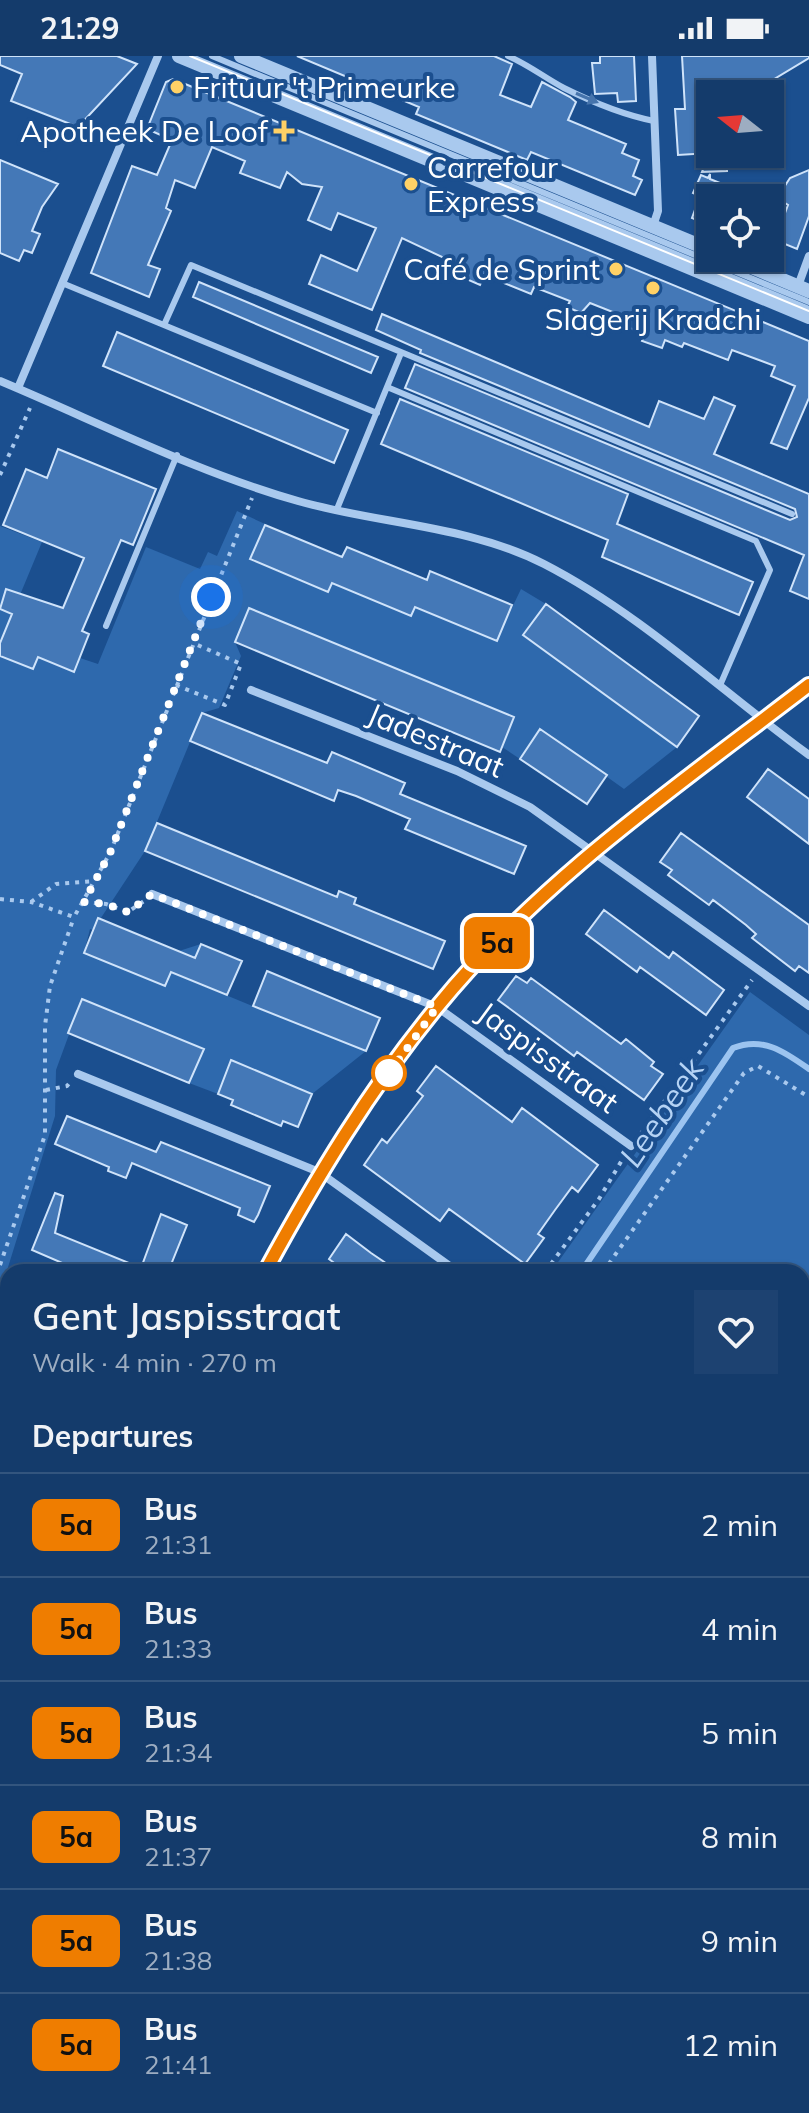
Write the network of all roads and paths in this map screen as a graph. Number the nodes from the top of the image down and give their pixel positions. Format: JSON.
{"nodes":[{"id":1,"x":158,"y":56,"type":"edge"},
{"id":2,"x":179,"y":56,"type":"edge"},
{"id":3,"x":197,"y":56,"type":"edge"},
{"id":4,"x":212,"y":56,"type":"edge"},
{"id":5,"x":241,"y":56,"type":"edge"},
{"id":6,"x":508,"y":56,"type":"edge"},
{"id":7,"x":652,"y":56,"type":"edge"},
{"id":8,"x":654,"y":121,"type":"junction"},
{"id":9,"x":653,"y":226,"type":"junction"},
{"id":10,"x":696,"y":244,"type":"edge"},
{"id":11,"x":809,"y":256,"type":"edge"},
{"id":12,"x":764,"y":272,"type":"edge"},
{"id":13,"x":62,"y":283,"type":"junction"},
{"id":14,"x":803,"y":288,"type":"edge"},
{"id":15,"x":809,"y":302,"type":"edge"},
{"id":16,"x":809,"y":309,"type":"edge"},
{"id":17,"x":809,"y":317,"type":"edge"},
{"id":18,"x":164,"y":325,"type":"junction"},
{"id":19,"x":401,"y":353,"type":"junction"},
{"id":20,"x":0,"y":381,"type":"edge"},
{"id":21,"x":387,"y":387,"type":"junction"},
{"id":22,"x":18,"y":388,"type":"junction"},
{"id":23,"x":36,"y":395,"type":"junction"},
{"id":24,"x":377,"y":413,"type":"junction"},
{"id":25,"x":177,"y":455,"type":"junction"},
{"id":26,"x":0,"y":475,"type":"edge"},
{"id":27,"x":256,"y":488,"type":"junction"},
{"id":28,"x":337,"y":509,"type":"junction"},
{"id":29,"x":792,"y":514,"type":"dead end"},
{"id":30,"x":106,"y":626,"type":"dead end"},
{"id":31,"x":192,"y":643,"type":"junction"},
{"id":32,"x":721,"y":683,"type":"junction"},
{"id":33,"x":176,"y":685,"type":"junction"},
{"id":34,"x":809,"y":685,"type":"edge"},
{"id":35,"x":251,"y":690,"type":"dead end"},
{"id":36,"x":761,"y":719,"type":"junction"},
{"id":37,"x":809,"y":755,"type":"edge"},
{"id":38,"x":593,"y":852,"type":"junction"},
{"id":39,"x":95,"y":881,"type":"junction"},
{"id":40,"x":152,"y":894,"type":"joint"},
{"id":41,"x":0,"y":899,"type":"edge"},
{"id":42,"x":31,"y":902,"type":"junction"},
{"id":43,"x":84,"y":902,"type":"junction"},
{"id":44,"x":74,"y":917,"type":"junction"},
{"id":45,"x":758,"y":971,"type":"junction"},
{"id":46,"x":809,"y":1006,"type":"edge"},
{"id":47,"x":437,"y":1007,"type":"junction"},
{"id":48,"x":78,"y":1074,"type":"joint"},
{"id":49,"x":46,"y":1090,"type":"junction"},
{"id":50,"x":809,"y":1097,"type":"edge"},
{"id":51,"x":631,"y":1146,"type":"junction"},
{"id":52,"x":319,"y":1172,"type":"junction"},
{"id":53,"x":2,"y":1256,"type":"edge"},
{"id":54,"x":269,"y":1264,"type":"edge"},
{"id":55,"x":447,"y":1264,"type":"edge"},
{"id":56,"x":551,"y":1264,"type":"edge"},
{"id":57,"x":609,"y":1264,"type":"edge"}],
"edges":[{"from":1,"to":13,"type":"street"},
{"from":2,"to":17,"type":"street"},
{"from":3,"to":16,"type":"lane"},
{"from":4,"to":15,"type":"lane"},
{"from":5,"to":9,"type":"street"},
{"from":6,"to":8,"type":"lane","one_way":true},
{"from":7,"to":8,"type":"street"},
{"from":8,"to":9,"type":"street"},
{"from":9,"to":10,"type":"street"},
{"from":11,"to":14,"type":"street"},
{"from":12,"to":14,"type":"street"},
{"from":13,"to":18,"type":"lane"},
{"from":13,"to":22,"type":"street"},
{"from":18,"to":19,"type":"lane"},
{"from":18,"to":24,"type":"lane"},
{"from":19,"to":21,"type":"lane"},
{"from":19,"to":29,"type":"lane"},
{"from":20,"to":22,"type":"street"},
{"from":21,"to":24,"type":"lane"},
{"from":21,"to":32,"type":"lane"},
{"from":22,"to":23,"type":"street"},
{"from":23,"to":25,"type":"street"},
{"from":23,"to":26,"type":"path"},
{"from":24,"to":28,"type":"lane"},
{"from":25,"to":27,"type":"street"},
{"from":25,"to":30,"type":"lane"},
{"from":27,"to":28,"type":"street"},
{"from":27,"to":31,"type":"path"},
{"from":28,"to":32,"type":"street"},
{"from":31,"to":33,"type":"path"},
{"from":31,"to":33,"type":"path"},
{"from":32,"to":36,"type":"street"},
{"from":33,"to":39,"type":"path"},
{"from":34,"to":36,"type":"street"},
{"from":35,"to":38,"type":"street","name":"Jadestraat"},
{"from":36,"to":37,"type":"street"},
{"from":36,"to":38,"type":"street"},
{"from":38,"to":45,"type":"street","name":"Jadestraat"},
{"from":38,"to":47,"type":"street"},
{"from":39,"to":42,"type":"path"},
{"from":39,"to":43,"type":"path"},
{"from":40,"to":43,"type":"path"},
{"from":40,"to":47,"type":"street","name":"Jaspisstraat"},
{"from":41,"to":42,"type":"path"},
{"from":42,"to":44,"type":"path"},
{"from":43,"to":44,"type":"path"},
{"from":44,"to":49,"type":"path"},
{"from":45,"to":46,"type":"street","name":"Jadestraat"},
{"from":45,"to":51,"type":"path"},
{"from":47,"to":51,"type":"street","name":"Jaspisstraat"},
{"from":47,"to":52,"type":"street"},
{"from":48,"to":49,"type":"path"},
{"from":48,"to":52,"type":"street"},
{"from":49,"to":53,"type":"path"},
{"from":50,"to":57,"type":"path"},
{"from":51,"to":56,"type":"path"},
{"from":52,"to":54,"type":"street"},
{"from":52,"to":55,"type":"street"}]}
